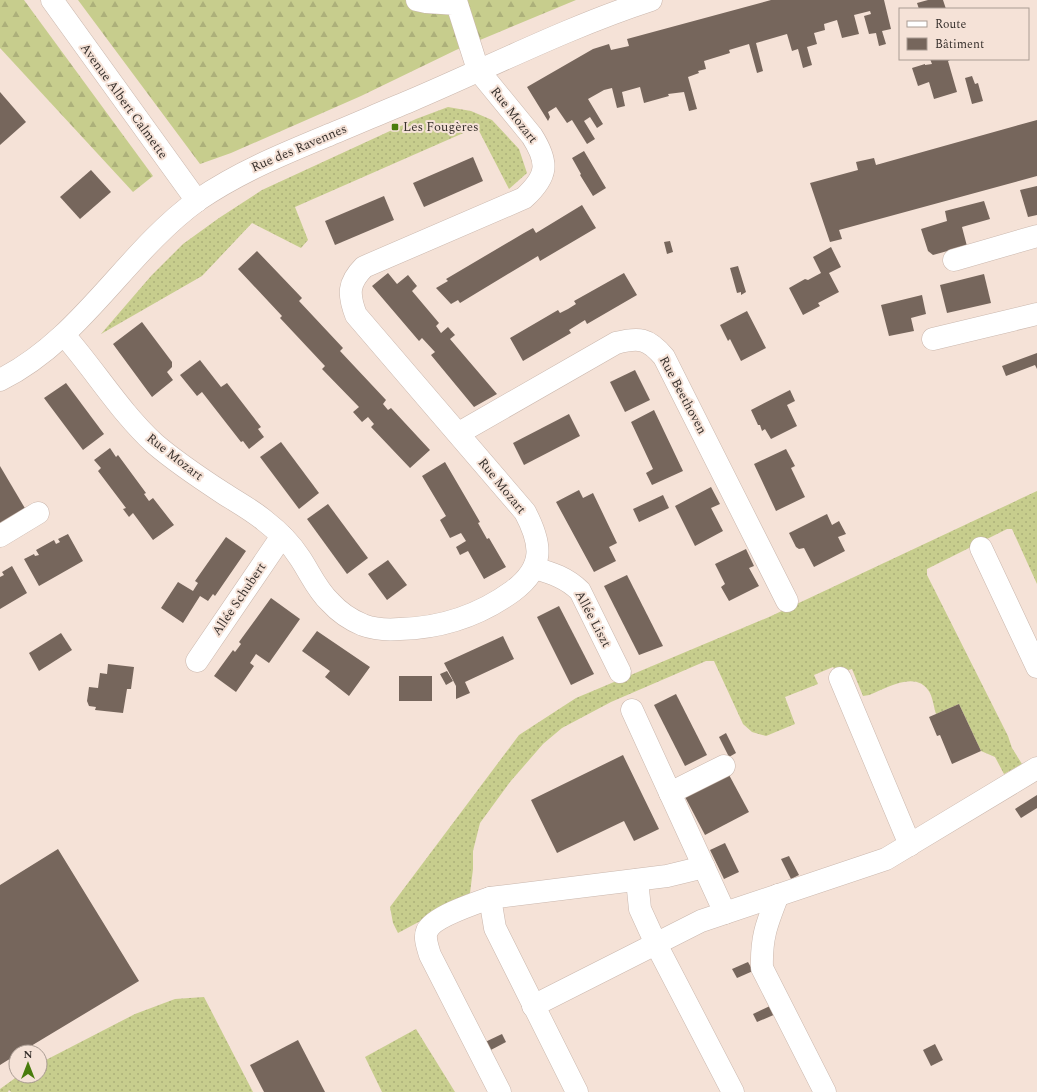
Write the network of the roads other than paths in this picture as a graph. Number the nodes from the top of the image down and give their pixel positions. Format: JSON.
{"nodes":[{"id":1,"x":52,"y":0,"type":"edge"},
{"id":2,"x":417,"y":0,"type":"edge"},
{"id":3,"x":651,"y":0,"type":"edge"},
{"id":4,"x":459,"y":2,"type":"edge"},
{"id":5,"x":478,"y":70,"type":"junction"},
{"id":6,"x":197,"y":201,"type":"junction"},
{"id":7,"x":1037,"y":236,"type":"edge"},
{"id":8,"x":954,"y":260,"type":"dead end"},
{"id":9,"x":1037,"y":314,"type":"edge"},
{"id":10,"x":64,"y":335,"type":"junction"},
{"id":11,"x":933,"y":339,"type":"dead end"},
{"id":12,"x":0,"y":380,"type":"edge"},
{"id":13,"x":459,"y":433,"type":"junction"},
{"id":14,"x":38,"y":513,"type":"dead end"},
{"id":15,"x":0,"y":536,"type":"edge"},
{"id":16,"x":282,"y":536,"type":"junction"},
{"id":17,"x":981,"y":548,"type":"dead end"},
{"id":18,"x":534,"y":568,"type":"junction"},
{"id":19,"x":787,"y":601,"type":"dead end"},
{"id":20,"x":197,"y":661,"type":"dead end"},
{"id":21,"x":1037,"y":667,"type":"edge"},
{"id":22,"x":620,"y":672,"type":"dead end"},
{"id":23,"x":840,"y":678,"type":"dead end"},
{"id":24,"x":632,"y":710,"type":"dead end"},
{"id":25,"x":724,"y":766,"type":"dead end"},
{"id":26,"x":1037,"y":768,"type":"edge"},
{"id":27,"x":670,"y":793,"type":"junction"},
{"id":28,"x":910,"y":845,"type":"junction"},
{"id":29,"x":704,"y":867,"type":"junction"},
{"id":30,"x":637,"y":880,"type":"junction"},
{"id":31,"x":778,"y":895,"type":"junction"},
{"id":32,"x":490,"y":898,"type":"junction"},
{"id":33,"x":725,"y":913,"type":"junction"},
{"id":34,"x":656,"y":944,"type":"junction"},
{"id":35,"x":533,"y":1006,"type":"junction"},
{"id":36,"x":500,"y":1092,"type":"edge"},
{"id":37,"x":577,"y":1092,"type":"edge"},
{"id":38,"x":734,"y":1092,"type":"edge"},
{"id":39,"x":825,"y":1092,"type":"edge"}],
"edges":[{"from":1,"to":6,"type":"street","name":"Avenue Albert Calmette"},
{"from":2,"to":4,"type":"street"},
{"from":3,"to":5,"type":"street","name":"Rue des Ravennes"},
{"from":4,"to":5,"type":"street"},
{"from":5,"to":6,"type":"street","name":"Rue des Ravennes"},
{"from":5,"to":13,"type":"street","name":"Rue Mozart"},
{"from":6,"to":10,"type":"street","name":"Rue des Ravennes"},
{"from":7,"to":8,"type":"street"},
{"from":9,"to":11,"type":"street"},
{"from":10,"to":12,"type":"street","name":"Rue des Ravennes"},
{"from":10,"to":16,"type":"street","name":"Rue Mozart"},
{"from":13,"to":18,"type":"street","name":"Rue Mozart"},
{"from":13,"to":19,"type":"street","name":"Rue Beethoven"},
{"from":14,"to":15,"type":"street"},
{"from":16,"to":18,"type":"street","name":"Rue Mozart"},
{"from":16,"to":20,"type":"street","name":"Allée Schubert"},
{"from":17,"to":21,"type":"street"},
{"from":18,"to":22,"type":"street","name":"Allée Liszt"},
{"from":23,"to":28,"type":"street"},
{"from":24,"to":27,"type":"street"},
{"from":25,"to":27,"type":"street"},
{"from":26,"to":28,"type":"street"},
{"from":27,"to":29,"type":"street"},
{"from":28,"to":31,"type":"street"},
{"from":29,"to":30,"type":"street"},
{"from":29,"to":33,"type":"street"},
{"from":30,"to":32,"type":"street"},
{"from":30,"to":34,"type":"street"},
{"from":31,"to":33,"type":"street"},
{"from":31,"to":39,"type":"street"},
{"from":32,"to":35,"type":"street"},
{"from":32,"to":36,"type":"street"},
{"from":33,"to":34,"type":"street"},
{"from":34,"to":35,"type":"street"},
{"from":34,"to":38,"type":"street"},
{"from":35,"to":37,"type":"street"}]}
